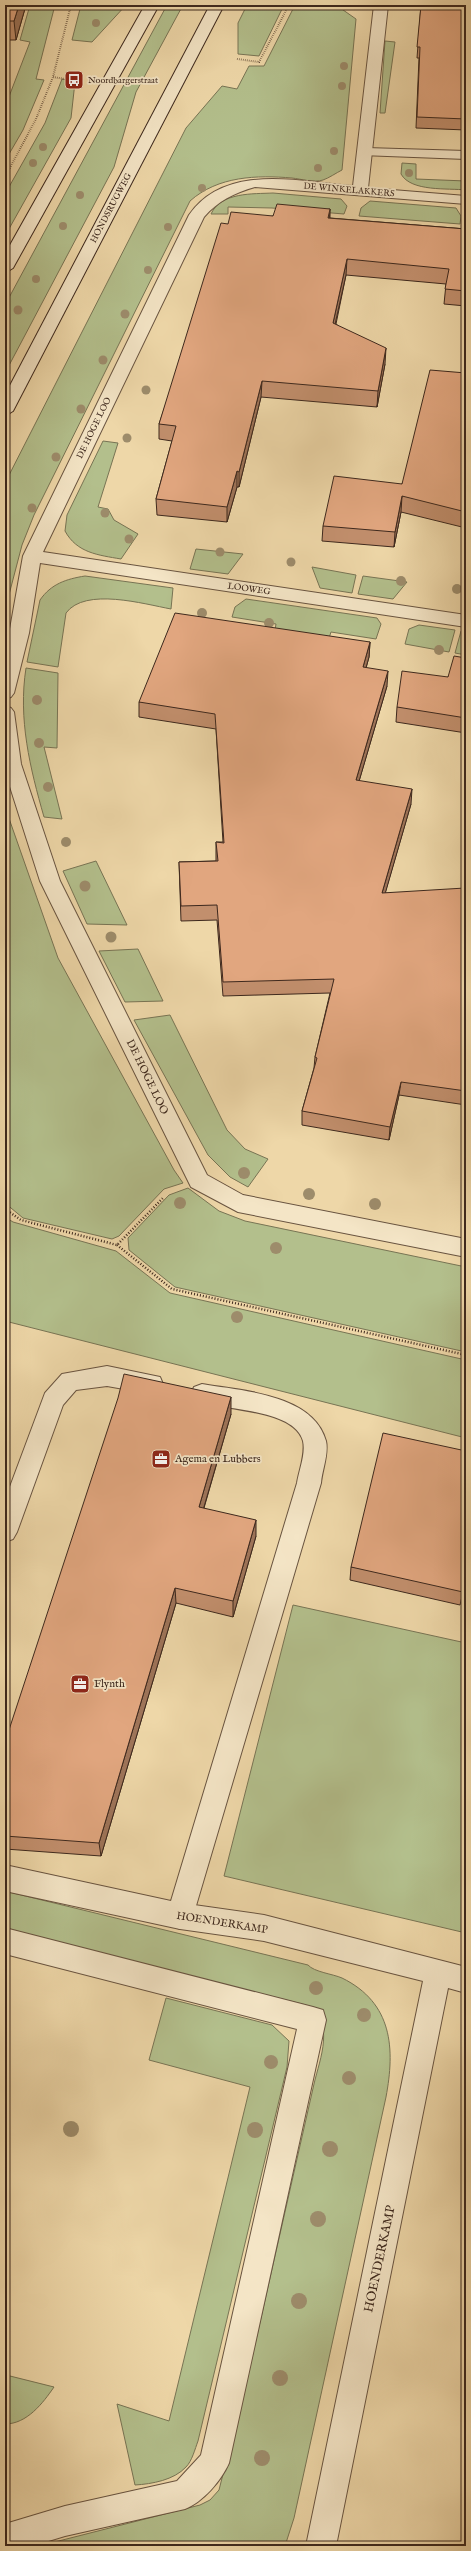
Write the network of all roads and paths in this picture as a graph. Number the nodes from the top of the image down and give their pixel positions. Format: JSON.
{"nodes":[{"id":1,"x":71,"y":5,"type":"edge"},
{"id":2,"x":152,"y":5,"type":"edge"},
{"id":3,"x":217,"y":5,"type":"edge"},
{"id":4,"x":289,"y":5,"type":"edge"},
{"id":5,"x":381,"y":5,"type":"edge"},
{"id":6,"x":237,"y":59,"type":"dead end"},
{"id":7,"x":53,"y":77,"type":"junction"},
{"id":8,"x":72,"y":80,"type":"dead end"},
{"id":9,"x":366,"y":152,"type":"junction"},
{"id":10,"x":466,"y":155,"type":"edge"},
{"id":11,"x":5,"y":177,"type":"edge"},
{"id":12,"x":232,"y":189,"type":"joint"},
{"id":13,"x":360,"y":191,"type":"junction"},
{"id":14,"x":466,"y":200,"type":"edge"},
{"id":15,"x":5,"y":268,"type":"edge"},
{"id":16,"x":5,"y":411,"type":"edge"},
{"id":17,"x":32,"y":556,"type":"junction"},
{"id":18,"x":466,"y":621,"type":"edge"},
{"id":19,"x":5,"y":693,"type":"edge"},
{"id":20,"x":5,"y":712,"type":"edge"},
{"id":21,"x":199,"y":1181,"type":"junction"},
{"id":22,"x":5,"y":1209,"type":"edge"},
{"id":23,"x":117,"y":1245,"type":"junction"},
{"id":24,"x":466,"y":1248,"type":"edge"},
{"id":25,"x":466,"y":1355,"type":"edge"},
{"id":26,"x":5,"y":1532,"type":"edge"},
{"id":27,"x":5,"y":1878,"type":"edge"},
{"id":28,"x":180,"y":1916,"type":"junction"},
{"id":29,"x":5,"y":1942,"type":"edge"},
{"id":30,"x":438,"y":1972,"type":"junction"},
{"id":31,"x":466,"y":1980,"type":"edge"},
{"id":32,"x":5,"y":2539,"type":"edge"},
{"id":33,"x":321,"y":2546,"type":"edge"}],
"edges":[{"from":1,"to":7,"type":"path"},
{"from":2,"to":15,"type":"street"},
{"from":3,"to":16,"type":"street","name":"HONDSRUGWEG"},
{"from":4,"to":6,"type":"path"},
{"from":5,"to":9,"type":"street"},
{"from":7,"to":8,"type":"path"},
{"from":7,"to":11,"type":"path"},
{"from":9,"to":10,"type":"street"},
{"from":9,"to":13,"type":"street"},
{"from":12,"to":13,"type":"street","name":"DE WINKELAKKERS"},
{"from":12,"to":17,"type":"street","name":"DE HOGE LOO"},
{"from":13,"to":14,"type":"street","name":"DE WINKELAKKERS"},
{"from":17,"to":18,"type":"street","name":"LOOWEG"},
{"from":17,"to":19,"type":"street","name":"DE HOGE LOO"},
{"from":20,"to":21,"type":"street","name":"DE HOGE LOO"},
{"from":21,"to":23,"type":"path"},
{"from":21,"to":24,"type":"street"},
{"from":22,"to":23,"type":"path"},
{"from":23,"to":25,"type":"path"},
{"from":26,"to":28,"type":"street"},
{"from":27,"to":28,"type":"street","name":"HOENDERKAMP"},
{"from":28,"to":30,"type":"street","name":"HOENDERKAMP"},
{"from":29,"to":32,"type":"street"},
{"from":30,"to":31,"type":"street","name":"HOENDERKAMP"},
{"from":30,"to":33,"type":"street","name":"HOENDERKAMP"}]}
